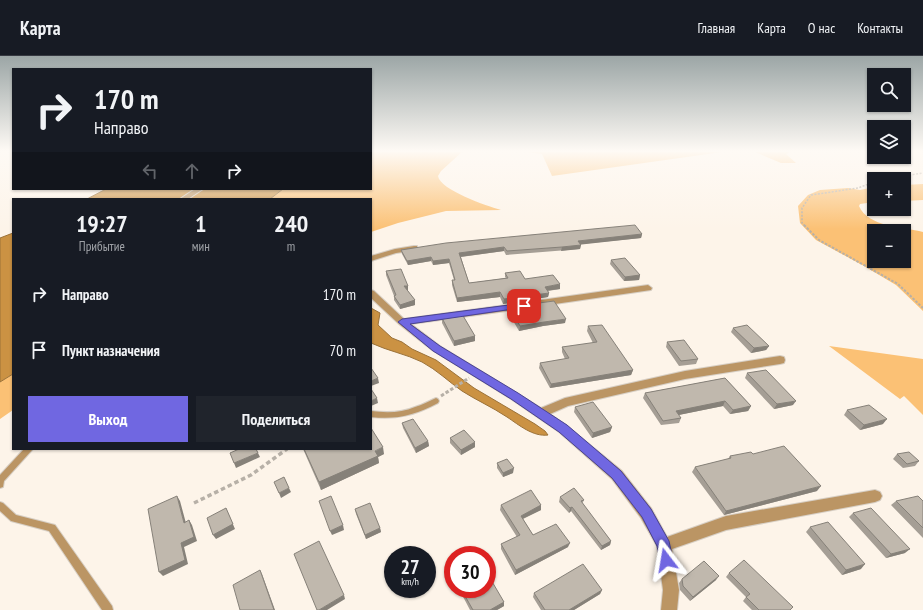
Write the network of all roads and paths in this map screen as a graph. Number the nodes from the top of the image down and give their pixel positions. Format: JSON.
{"nodes":[{"id":1,"x":867,"y":185,"type":"edge"},
{"id":2,"x":198,"y":190,"type":"edge"},
{"id":3,"x":185,"y":198,"type":"edge"},
{"id":4,"x":424,"y":247,"type":"edge"},
{"id":5,"x":372,"y":259,"type":"edge"},
{"id":6,"x":648,"y":288,"type":"dead end"},
{"id":7,"x":372,"y":294,"type":"edge"},
{"id":8,"x":923,"y":308,"type":"edge"},
{"id":9,"x":402,"y":322,"type":"junction"},
{"id":10,"x":780,"y":360,"type":"dead end"},
{"id":11,"x":468,"y":379,"type":"dead end"},
{"id":12,"x":449,"y":390,"type":"dead end"},
{"id":13,"x":436,"y":401,"type":"dead end"},
{"id":14,"x":541,"y":413,"type":"junction"},
{"id":15,"x":372,"y":414,"type":"edge"},
{"id":16,"x":28,"y":450,"type":"edge"},
{"id":17,"x":286,"y":450,"type":"edge"},
{"id":18,"x":0,"y":484,"type":"edge"},
{"id":19,"x":875,"y":496,"type":"dead end"},
{"id":20,"x":194,"y":503,"type":"dead end"},
{"id":21,"x":0,"y":506,"type":"edge"},
{"id":22,"x":664,"y":545,"type":"junction"},
{"id":23,"x":108,"y":610,"type":"edge"},
{"id":24,"x":669,"y":610,"type":"edge"}],
"edges":[{"from":1,"to":8,"type":"path"},
{"from":2,"to":3,"type":"street"},
{"from":4,"to":5,"type":"street"},
{"from":6,"to":9,"type":"street"},
{"from":7,"to":9,"type":"street"},
{"from":9,"to":14,"type":"street"},
{"from":10,"to":14,"type":"street"},
{"from":11,"to":12,"type":"path"},
{"from":13,"to":15,"type":"lane"},
{"from":14,"to":22,"type":"street"},
{"from":16,"to":18,"type":"lane"},
{"from":17,"to":20,"type":"path"},
{"from":19,"to":22,"type":"street"},
{"from":21,"to":23,"type":"lane"},
{"from":22,"to":24,"type":"street"}]}
